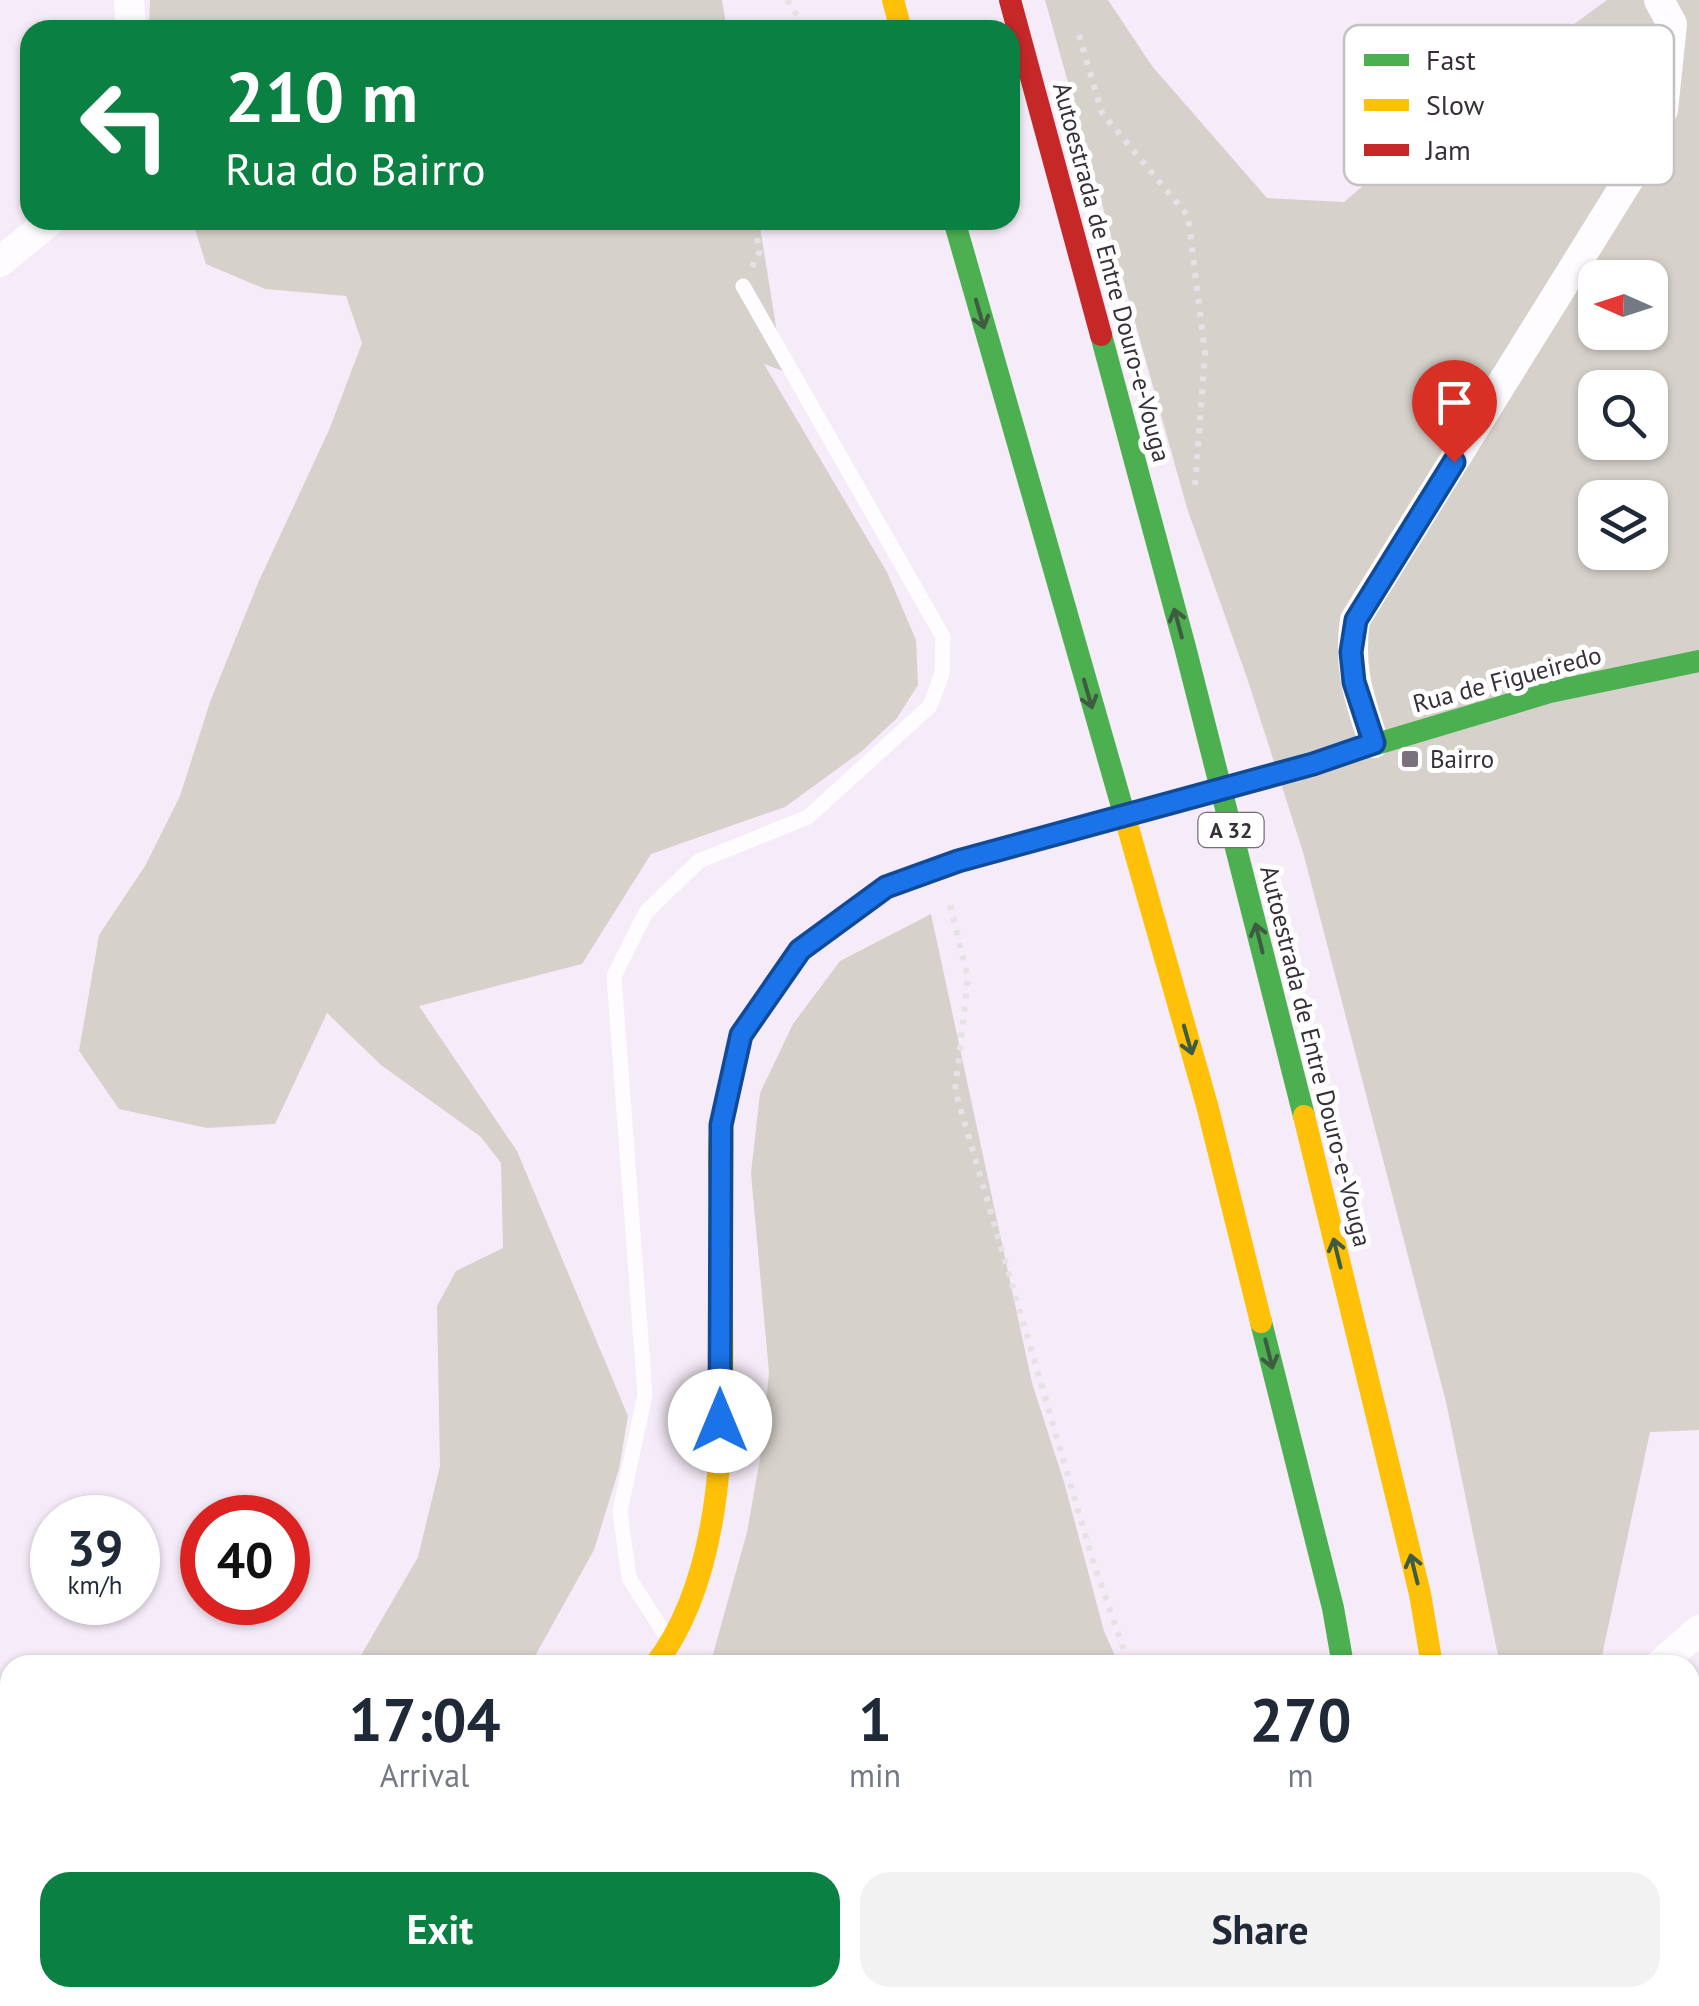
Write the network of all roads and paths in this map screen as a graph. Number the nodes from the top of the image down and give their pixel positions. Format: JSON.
{"nodes":[{"id":1,"x":1659,"y":0,"type":"edge"},
{"id":2,"x":1672,"y":25,"type":"edge"},
{"id":3,"x":1079,"y":35,"type":"dead end"},
{"id":4,"x":1020,"y":37,"type":"edge"},
{"id":5,"x":1625,"y":185,"type":"edge"},
{"id":6,"x":38,"y":230,"type":"edge"},
{"id":7,"x":756,"y":230,"type":"edge"},
{"id":8,"x":957,"y":230,"type":"edge"},
{"id":9,"x":0,"y":262,"type":"edge"},
{"id":10,"x":743,"y":286,"type":"joint"},
{"id":11,"x":1195,"y":487,"type":"dead end"},
{"id":12,"x":1699,"y":661,"type":"edge"},
{"id":13,"x":1374,"y":743,"type":"junction"},
{"id":14,"x":950,"y":864,"type":"junction"},
{"id":15,"x":1699,"y":1630,"type":"edge"},
{"id":16,"x":670,"y":1644,"type":"junction"},
{"id":17,"x":662,"y":1655,"type":"edge"},
{"id":18,"x":1126,"y":1655,"type":"edge"},
{"id":19,"x":1341,"y":1655,"type":"edge"},
{"id":20,"x":1430,"y":1655,"type":"edge"},
{"id":21,"x":1670,"y":1655,"type":"edge"}],
"edges":[{"from":1,"to":2,"type":"street"},
{"from":3,"to":11,"type":"path"},
{"from":20,"to":4,"type":"main road","name":"Autoestrada de Entre Douro-e-Vouga","number":"A 32","one_way":true},
{"from":5,"to":13,"type":"street"},
{"from":6,"to":9,"type":"street"},
{"from":7,"to":10,"type":"path"},
{"from":8,"to":19,"type":"main road","one_way":true},
{"from":10,"to":16,"type":"lane"},
{"from":12,"to":13,"type":"main road","name":"Rua de Figueiredo"},
{"from":13,"to":14,"type":"main road","name":"Rua de Figueiredo"},
{"from":14,"to":16,"type":"main road","name":"Rua de Figueiredo"},
{"from":14,"to":18,"type":"path"},
{"from":15,"to":21,"type":"street"},
{"from":16,"to":17,"type":"main road","name":"Rua de Figueiredo"}]}
